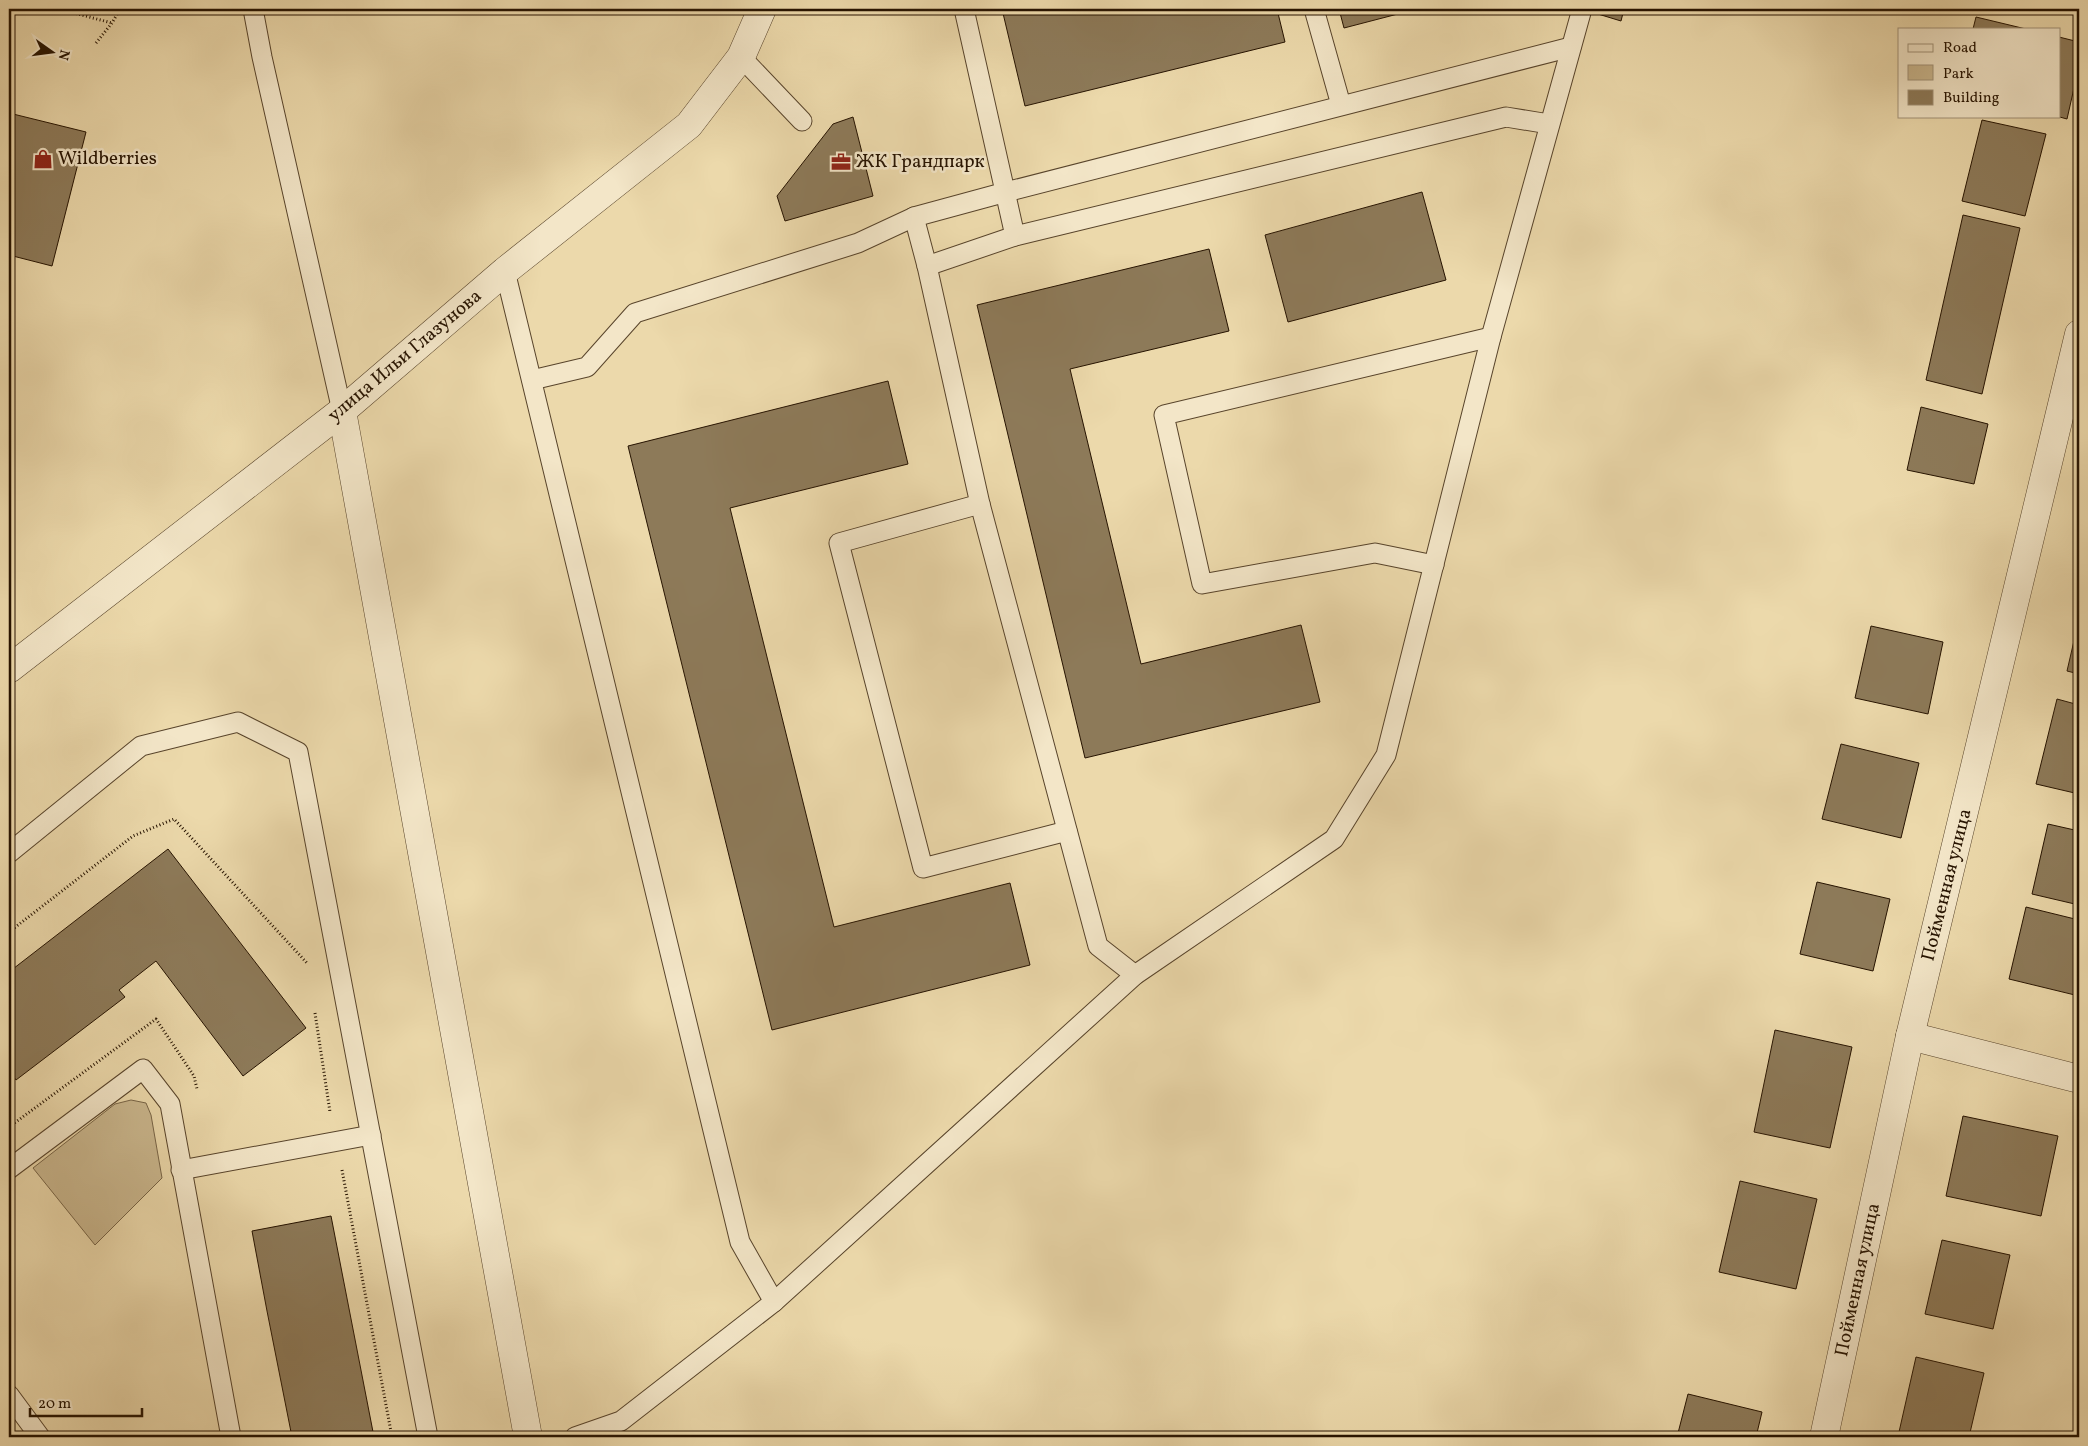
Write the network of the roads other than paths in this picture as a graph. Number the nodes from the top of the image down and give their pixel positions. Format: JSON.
{"nodes":[{"id":1,"x":253,"y":9,"type":"edge"},
{"id":2,"x":762,"y":9,"type":"edge"},
{"id":3,"x":964,"y":9,"type":"edge"},
{"id":4,"x":1314,"y":9,"type":"edge"},
{"id":5,"x":1582,"y":9,"type":"edge"},
{"id":6,"x":1571,"y":47,"type":"junction"},
{"id":7,"x":741,"y":57,"type":"junction"},
{"id":8,"x":1341,"y":105,"type":"junction"},
{"id":9,"x":802,"y":121,"type":"dead end"},
{"id":10,"x":1549,"y":124,"type":"junction"},
{"id":11,"x":1006,"y":192,"type":"junction"},
{"id":12,"x":914,"y":218,"type":"junction"},
{"id":13,"x":1016,"y":236,"type":"junction"},
{"id":14,"x":928,"y":266,"type":"junction"},
{"id":15,"x":506,"y":271,"type":"junction"},
{"id":16,"x":2079,"y":334,"type":"edge"},
{"id":17,"x":1491,"y":337,"type":"junction"},
{"id":18,"x":532,"y":380,"type":"junction"},
{"id":19,"x":342,"y":411,"type":"junction"},
{"id":20,"x":980,"y":504,"type":"junction"},
{"id":21,"x":1434,"y":565,"type":"junction"},
{"id":22,"x":9,"y":669,"type":"edge"},
{"id":23,"x":1067,"y":831,"type":"junction"},
{"id":24,"x":9,"y":853,"type":"edge"},
{"id":25,"x":1135,"y":975,"type":"junction"},
{"id":26,"x":1910,"y":1036,"type":"junction"},
{"id":27,"x":2079,"y":1079,"type":"edge"},
{"id":28,"x":370,"y":1135,"type":"junction"},
{"id":29,"x":9,"y":1169,"type":"edge"},
{"id":30,"x":181,"y":1170,"type":"junction"},
{"id":31,"x":774,"y":1302,"type":"junction"},
{"id":32,"x":9,"y":1395,"type":"edge"},
{"id":33,"x":40,"y":1437,"type":"edge"},
{"id":34,"x":231,"y":1437,"type":"edge"},
{"id":35,"x":428,"y":1437,"type":"edge"},
{"id":36,"x":528,"y":1437,"type":"edge"},
{"id":37,"x":575,"y":1437,"type":"edge"},
{"id":38,"x":1824,"y":1437,"type":"edge"}],
"edges":[{"from":1,"to":19,"type":"lane"},
{"from":2,"to":7,"type":"street","name":"улица Ильи Глазунова"},
{"from":3,"to":11,"type":"lane"},
{"from":4,"to":8,"type":"lane"},
{"from":5,"to":6,"type":"lane"},
{"from":6,"to":8,"type":"lane"},
{"from":6,"to":10,"type":"lane"},
{"from":7,"to":9,"type":"lane"},
{"from":7,"to":15,"type":"street","name":"улица Ильи Глазунова"},
{"from":8,"to":11,"type":"lane"},
{"from":10,"to":13,"type":"lane"},
{"from":10,"to":17,"type":"lane"},
{"from":11,"to":12,"type":"lane"},
{"from":11,"to":13,"type":"lane"},
{"from":12,"to":14,"type":"lane"},
{"from":12,"to":18,"type":"lane"},
{"from":13,"to":14,"type":"lane"},
{"from":14,"to":20,"type":"lane"},
{"from":15,"to":18,"type":"lane"},
{"from":15,"to":19,"type":"street","name":"улица Ильи Глазунова"},
{"from":16,"to":26,"type":"street","name":"Пойменная улица"},
{"from":17,"to":21,"type":"lane"},
{"from":17,"to":21,"type":"lane"},
{"from":18,"to":31,"type":"lane"},
{"from":19,"to":22,"type":"street","name":"улица Ильи Глазунова"},
{"from":19,"to":36,"type":"street"},
{"from":20,"to":23,"type":"lane"},
{"from":20,"to":23,"type":"lane"},
{"from":21,"to":25,"type":"lane"},
{"from":23,"to":25,"type":"lane"},
{"from":24,"to":28,"type":"lane"},
{"from":25,"to":31,"type":"lane"},
{"from":26,"to":27,"type":"street"},
{"from":26,"to":38,"type":"street","name":"Пойменная улица"},
{"from":28,"to":30,"type":"lane"},
{"from":28,"to":35,"type":"lane"},
{"from":29,"to":30,"type":"lane"},
{"from":30,"to":34,"type":"lane"},
{"from":31,"to":37,"type":"lane"},
{"from":32,"to":33,"type":"lane"}]}
